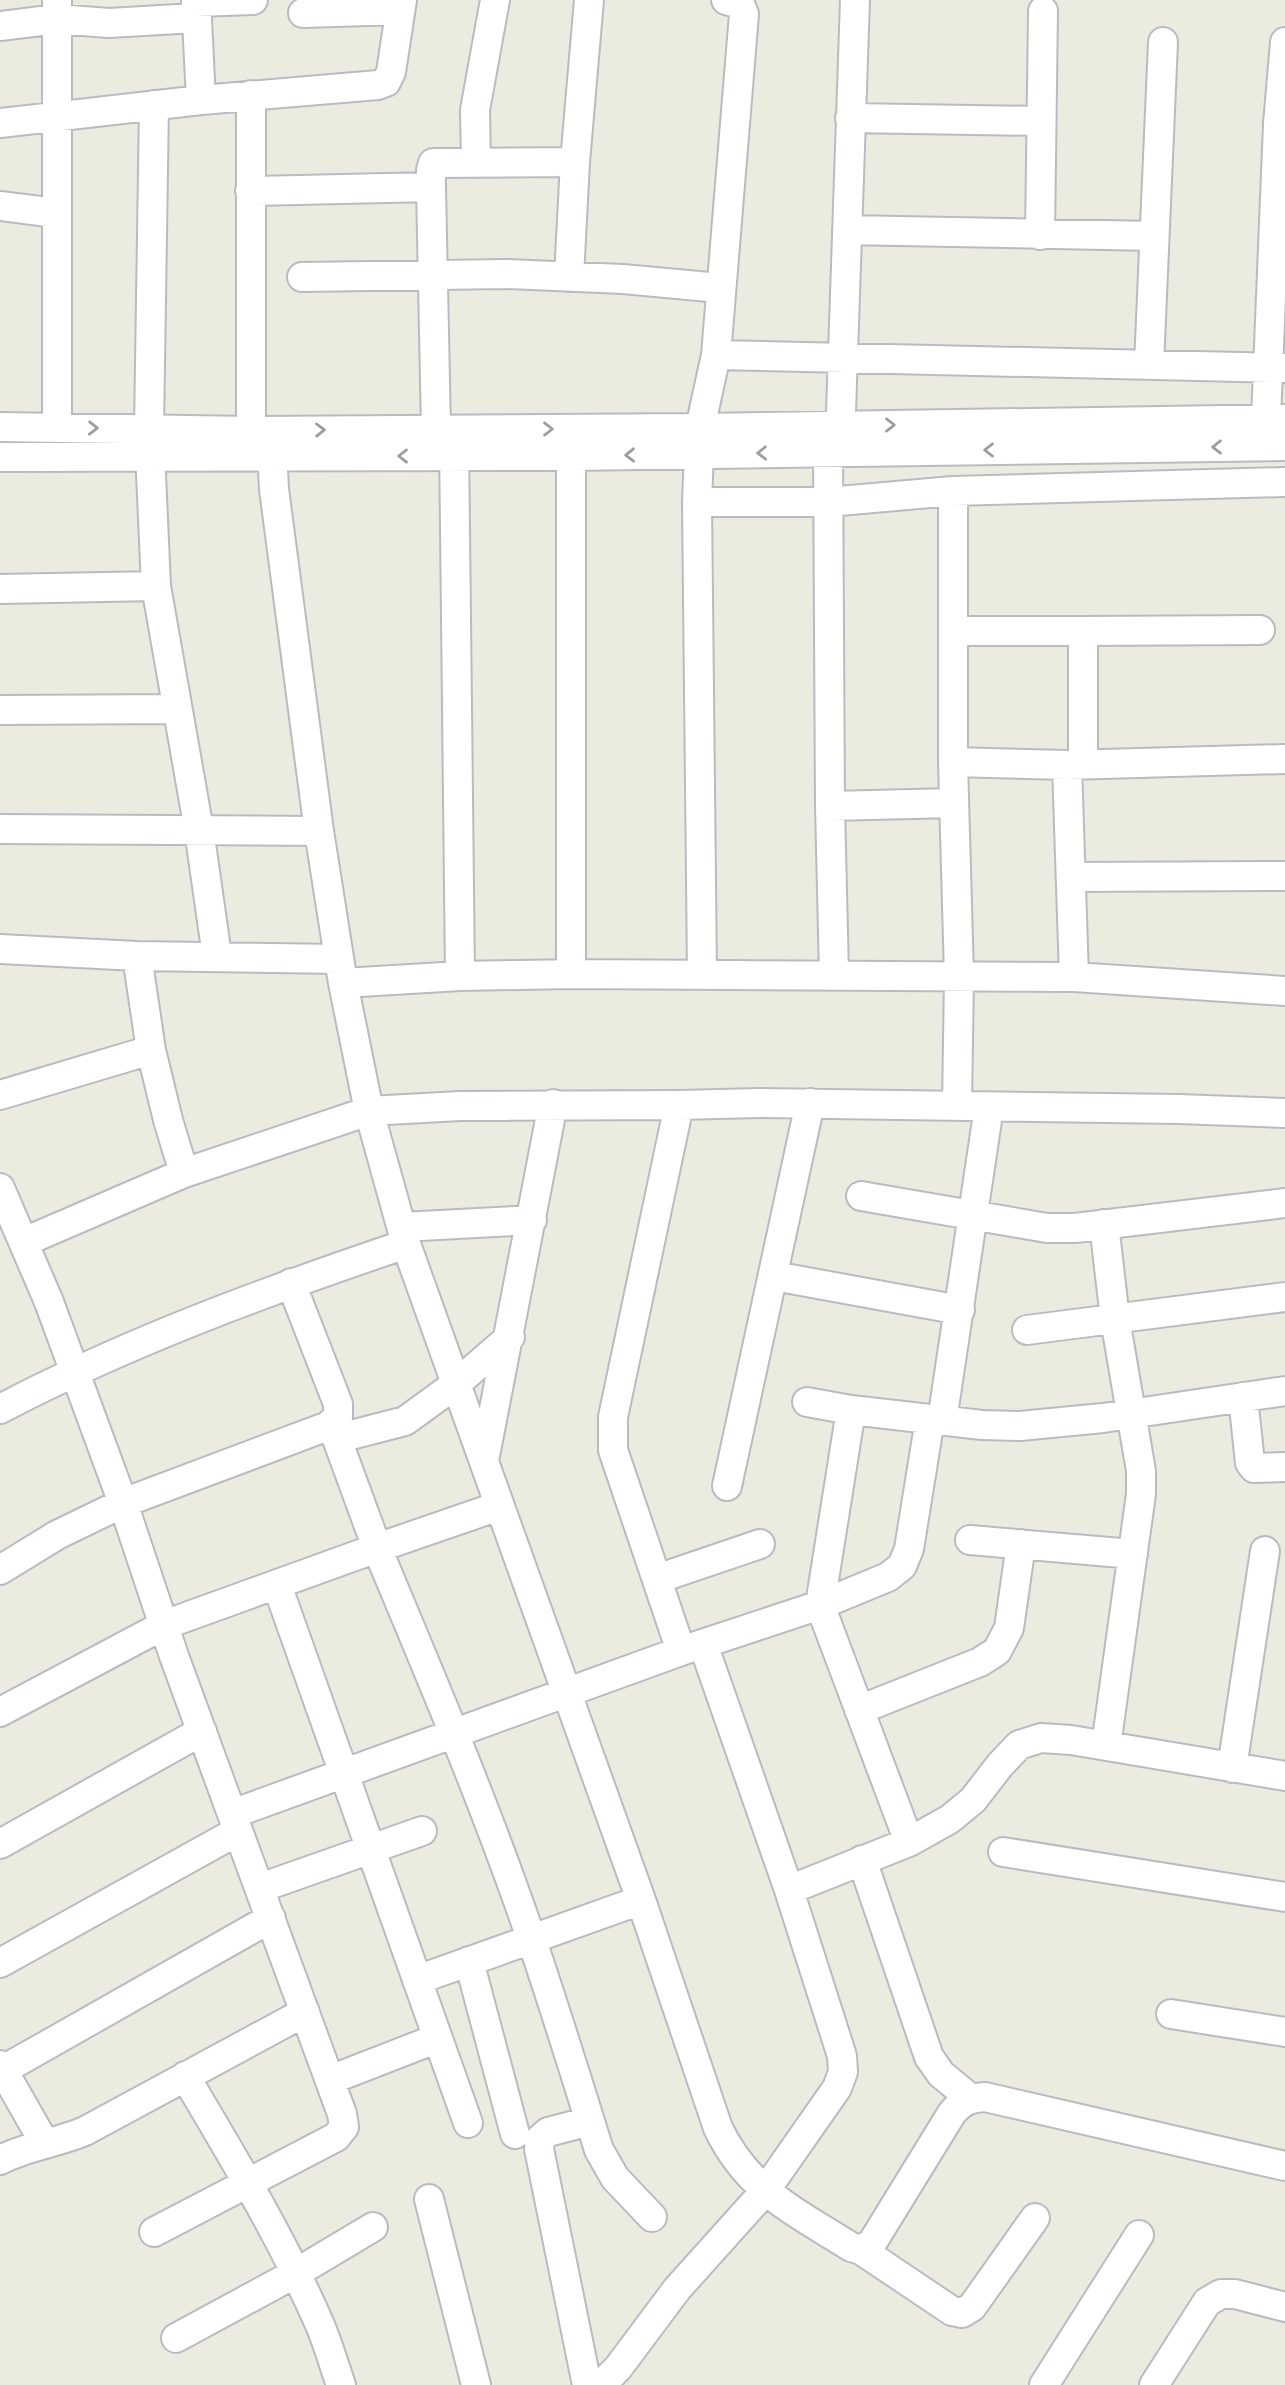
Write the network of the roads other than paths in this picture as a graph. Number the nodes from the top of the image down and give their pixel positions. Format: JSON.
{"nodes":[{"id":1,"x":253,"y":0,"type":"edge"},
{"id":2,"x":495,"y":0,"type":"edge"},
{"id":3,"x":589,"y":0,"type":"edge"},
{"id":4,"x":726,"y":0,"type":"edge"},
{"id":5,"x":855,"y":0,"type":"edge"},
{"id":6,"x":196,"y":1,"type":"edge"},
{"id":7,"x":401,"y":5,"type":"edge"},
{"id":8,"x":57,"y":10,"type":"edge"},
{"id":9,"x":1043,"y":11,"type":"dead end"},
{"id":10,"x":303,"y":13,"type":"dead end"},
{"id":11,"x":0,"y":26,"type":"edge"},
{"id":12,"x":1163,"y":42,"type":"dead end"},
{"id":13,"x":1285,"y":42,"type":"edge"},
{"id":14,"x":251,"y":95,"type":"junction"},
{"id":15,"x":201,"y":100,"type":"junction"},
{"id":16,"x":154,"y":106,"type":"junction"},
{"id":17,"x":56,"y":116,"type":"junction"},
{"id":18,"x":850,"y":118,"type":"junction"},
{"id":19,"x":1040,"y":121,"type":"junction"},
{"id":20,"x":0,"y":123,"type":"edge"},
{"id":21,"x":476,"y":162,"type":"junction"},
{"id":22,"x":575,"y":162,"type":"junction"},
{"id":23,"x":431,"y":187,"type":"junction"},
{"id":24,"x":250,"y":191,"type":"junction"},
{"id":25,"x":0,"y":206,"type":"edge"},
{"id":26,"x":56,"y":213,"type":"junction"},
{"id":27,"x":847,"y":230,"type":"junction"},
{"id":28,"x":1040,"y":235,"type":"junction"},
{"id":29,"x":1154,"y":236,"type":"junction"},
{"id":30,"x":1279,"y":244,"type":"edge"},
{"id":31,"x":432,"y":275,"type":"junction"},
{"id":32,"x":302,"y":277,"type":"dead end"},
{"id":33,"x":569,"y":277,"type":"junction"},
{"id":34,"x":720,"y":288,"type":"junction"},
{"id":35,"x":716,"y":355,"type":"junction"},
{"id":36,"x":843,"y":359,"type":"junction"},
{"id":37,"x":1149,"y":365,"type":"junction"},
{"id":38,"x":1276,"y":368,"type":"edge"},
{"id":39,"x":1275,"y":419,"type":"edge"},
{"id":40,"x":0,"y":427,"type":"edge"},
{"id":41,"x":57,"y":427,"type":"junction"},
{"id":42,"x":1140,"y":435,"type":"junction"},
{"id":43,"x":448,"y":438,"type":"junction"},
{"id":44,"x":265,"y":439,"type":"junction"},
{"id":45,"x":699,"y":441,"type":"junction"},
{"id":46,"x":149,"y":443,"type":"junction"},
{"id":47,"x":836,"y":443,"type":"junction"},
{"id":48,"x":1285,"y":446,"type":"edge"},
{"id":49,"x":934,"y":451,"type":"junction"},
{"id":50,"x":571,"y":456,"type":"junction"},
{"id":51,"x":0,"y":457,"type":"edge"},
{"id":52,"x":1285,"y":482,"type":"edge"},
{"id":53,"x":944,"y":492,"type":"junction"},
{"id":54,"x":697,"y":502,"type":"junction"},
{"id":55,"x":828,"y":502,"type":"junction"},
{"id":56,"x":156,"y":586,"type":"junction"},
{"id":57,"x":0,"y":589,"type":"edge"},
{"id":58,"x":1260,"y":630,"type":"dead end"},
{"id":59,"x":953,"y":631,"type":"junction"},
{"id":60,"x":1083,"y":631,"type":"junction"},
{"id":61,"x":177,"y":709,"type":"junction"},
{"id":62,"x":0,"y":710,"type":"edge"},
{"id":63,"x":1285,"y":759,"type":"edge"},
{"id":64,"x":953,"y":762,"type":"junction"},
{"id":65,"x":1075,"y":764,"type":"junction"},
{"id":66,"x":954,"y":803,"type":"junction"},
{"id":67,"x":830,"y":806,"type":"junction"},
{"id":68,"x":0,"y":829,"type":"edge"},
{"id":69,"x":198,"y":831,"type":"junction"},
{"id":70,"x":319,"y":831,"type":"junction"},
{"id":71,"x":1285,"y":876,"type":"edge"},
{"id":72,"x":1072,"y":877,"type":"junction"},
{"id":73,"x":0,"y":949,"type":"edge"},
{"id":74,"x":136,"y":956,"type":"junction"},
{"id":75,"x":217,"y":956,"type":"junction"},
{"id":76,"x":341,"y":971,"type":"junction"},
{"id":77,"x":571,"y":974,"type":"junction"},
{"id":78,"x":702,"y":975,"type":"junction"},
{"id":79,"x":834,"y":975,"type":"junction"},
{"id":80,"x":460,"y":976,"type":"junction"},
{"id":81,"x":959,"y":976,"type":"junction"},
{"id":82,"x":1074,"y":977,"type":"junction"},
{"id":83,"x":1285,"y":991,"type":"edge"},
{"id":84,"x":151,"y":1050,"type":"junction"},
{"id":85,"x":0,"y":1095,"type":"edge"},
{"id":86,"x":810,"y":1103,"type":"junction"},
{"id":87,"x":553,"y":1104,"type":"junction"},
{"id":88,"x":679,"y":1105,"type":"junction"},
{"id":89,"x":957,"y":1106,"type":"junction"},
{"id":90,"x":989,"y":1107,"type":"junction"},
{"id":91,"x":369,"y":1111,"type":"junction"},
{"id":92,"x":1285,"y":1113,"type":"edge"},
{"id":93,"x":184,"y":1173,"type":"junction"},
{"id":94,"x":0,"y":1188,"type":"edge"},
{"id":95,"x":861,"y":1196,"type":"dead end"},
{"id":96,"x":1285,"y":1203,"type":"edge"},
{"id":97,"x":974,"y":1217,"type":"junction"},
{"id":98,"x":531,"y":1220,"type":"junction"},
{"id":99,"x":1104,"y":1224,"type":"junction"},
{"id":100,"x":404,"y":1235,"type":"junction"},
{"id":101,"x":24,"y":1242,"type":"junction"},
{"id":102,"x":774,"y":1276,"type":"junction"},
{"id":103,"x":291,"y":1283,"type":"junction"},
{"id":104,"x":1285,"y":1297,"type":"edge"},
{"id":105,"x":960,"y":1310,"type":"junction"},
{"id":106,"x":1115,"y":1319,"type":"junction"},
{"id":107,"x":1027,"y":1330,"type":"dead end"},
{"id":108,"x":510,"y":1337,"type":"junction"},
{"id":109,"x":75,"y":1371,"type":"junction"},
{"id":110,"x":456,"y":1384,"type":"junction"},
{"id":111,"x":1285,"y":1391,"type":"edge"},
{"id":112,"x":1242,"y":1397,"type":"junction"},
{"id":113,"x":807,"y":1402,"type":"dead end"},
{"id":114,"x":0,"y":1409,"type":"edge"},
{"id":115,"x":851,"y":1410,"type":"junction"},
{"id":116,"x":1130,"y":1414,"type":"junction"},
{"id":117,"x":936,"y":1420,"type":"junction"},
{"id":118,"x":484,"y":1461,"type":"junction"},
{"id":119,"x":1285,"y":1467,"type":"edge"},
{"id":120,"x":727,"y":1486,"type":"dead end"},
{"id":121,"x":123,"y":1503,"type":"junction"},
{"id":122,"x":499,"y":1506,"type":"junction"},
{"id":123,"x":970,"y":1540,"type":"dead end"},
{"id":124,"x":760,"y":1544,"type":"dead end"},
{"id":125,"x":1021,"y":1544,"type":"junction"},
{"id":126,"x":377,"y":1548,"type":"junction"},
{"id":127,"x":1265,"y":1551,"type":"dead end"},
{"id":128,"x":1132,"y":1554,"type":"junction"},
{"id":129,"x":0,"y":1570,"type":"edge"},
{"id":130,"x":657,"y":1579,"type":"junction"},
{"id":131,"x":277,"y":1585,"type":"junction"},
{"id":132,"x":820,"y":1605,"type":"junction"},
{"id":133,"x":164,"y":1625,"type":"junction"},
{"id":134,"x":692,"y":1648,"type":"junction"},
{"id":135,"x":566,"y":1693,"type":"junction"},
{"id":136,"x":859,"y":1710,"type":"junction"},
{"id":137,"x":0,"y":1712,"type":"edge"},
{"id":138,"x":202,"y":1731,"type":"junction"},
{"id":139,"x":454,"y":1732,"type":"junction"},
{"id":140,"x":1105,"y":1746,"type":"junction"},
{"id":141,"x":1232,"y":1768,"type":"junction"},
{"id":142,"x":344,"y":1773,"type":"junction"},
{"id":143,"x":1285,"y":1776,"type":"edge"},
{"id":144,"x":235,"y":1822,"type":"junction"},
{"id":145,"x":422,"y":1831,"type":"dead end"},
{"id":146,"x":909,"y":1842,"type":"junction"},
{"id":147,"x":0,"y":1844,"type":"edge"},
{"id":148,"x":370,"y":1848,"type":"junction"},
{"id":149,"x":1003,"y":1852,"type":"dead end"},
{"id":150,"x":862,"y":1860,"type":"junction"},
{"id":151,"x":260,"y":1888,"type":"junction"},
{"id":152,"x":789,"y":1889,"type":"junction"},
{"id":153,"x":1285,"y":1897,"type":"edge"},
{"id":154,"x":641,"y":1900,"type":"junction"},
{"id":155,"x":271,"y":1918,"type":"junction"},
{"id":156,"x":531,"y":1938,"type":"junction"},
{"id":157,"x":469,"y":1961,"type":"junction"},
{"id":158,"x":0,"y":1963,"type":"edge"},
{"id":159,"x":417,"y":1980,"type":"junction"},
{"id":160,"x":305,"y":2012,"type":"junction"},
{"id":161,"x":1171,"y":2014,"type":"dead end"},
{"id":162,"x":1285,"y":2032,"type":"edge"},
{"id":163,"x":439,"y":2038,"type":"junction"},
{"id":164,"x":1,"y":2067,"type":"edge"},
{"id":165,"x":185,"y":2076,"type":"junction"},
{"id":166,"x":330,"y":2080,"type":"junction"},
{"id":167,"x":970,"y":2098,"type":"junction"},
{"id":168,"x":590,"y":2121,"type":"junction"},
{"id":169,"x":468,"y":2123,"type":"dead end"},
{"id":170,"x":515,"y":2134,"type":"dead end"},
{"id":171,"x":45,"y":2144,"type":"junction"},
{"id":172,"x":0,"y":2160,"type":"edge"},
{"id":173,"x":1285,"y":2166,"type":"edge"},
{"id":174,"x":247,"y":2181,"type":"junction"},
{"id":175,"x":765,"y":2191,"type":"junction"},
{"id":176,"x":429,"y":2199,"type":"dead end"},
{"id":177,"x":652,"y":2217,"type":"dead end"},
{"id":178,"x":1035,"y":2218,"type":"dead end"},
{"id":179,"x":373,"y":2227,"type":"dead end"},
{"id":180,"x":154,"y":2232,"type":"dead end"},
{"id":181,"x":1139,"y":2235,"type":"dead end"},
{"id":182,"x":861,"y":2250,"type":"junction"},
{"id":183,"x":296,"y":2273,"type":"junction"},
{"id":184,"x":1285,"y":2307,"type":"edge"},
{"id":185,"x":176,"y":2338,"type":"dead end"},
{"id":186,"x":341,"y":2385,"type":"edge"},
{"id":187,"x":476,"y":2385,"type":"edge"},
{"id":188,"x":587,"y":2385,"type":"edge"},
{"id":189,"x":601,"y":2385,"type":"edge"},
{"id":190,"x":1044,"y":2385,"type":"edge"},
{"id":191,"x":1154,"y":2385,"type":"edge"}],
"edges":[{"from":1,"to":6,"type":"street"},
{"from":2,"to":21,"type":"street"},
{"from":3,"to":22,"type":"street"},
{"from":4,"to":34,"type":"street"},
{"from":5,"to":18,"type":"street"},
{"from":6,"to":8,"type":"street"},
{"from":6,"to":15,"type":"street"},
{"from":7,"to":10,"type":"street"},
{"from":7,"to":14,"type":"street"},
{"from":8,"to":11,"type":"street"},
{"from":8,"to":17,"type":"street"},
{"from":9,"to":19,"type":"street"},
{"from":12,"to":29,"type":"street"},
{"from":13,"to":30,"type":"street"},
{"from":14,"to":15,"type":"street"},
{"from":14,"to":24,"type":"street"},
{"from":15,"to":16,"type":"street"},
{"from":16,"to":17,"type":"street"},
{"from":16,"to":46,"type":"street"},
{"from":17,"to":20,"type":"street"},
{"from":17,"to":26,"type":"street"},
{"from":18,"to":19,"type":"street"},
{"from":18,"to":27,"type":"street"},
{"from":19,"to":28,"type":"street"},
{"from":21,"to":22,"type":"street"},
{"from":21,"to":23,"type":"street"},
{"from":22,"to":33,"type":"street"},
{"from":23,"to":24,"type":"street"},
{"from":23,"to":31,"type":"street"},
{"from":24,"to":44,"type":"street"},
{"from":25,"to":26,"type":"street"},
{"from":26,"to":41,"type":"street"},
{"from":27,"to":28,"type":"street"},
{"from":27,"to":36,"type":"street"},
{"from":28,"to":29,"type":"street"},
{"from":29,"to":37,"type":"street"},
{"from":30,"to":38,"type":"street"},
{"from":31,"to":32,"type":"street"},
{"from":31,"to":33,"type":"street"},
{"from":31,"to":43,"type":"street"},
{"from":33,"to":34,"type":"street"},
{"from":34,"to":35,"type":"street"},
{"from":35,"to":36,"type":"street"},
{"from":35,"to":45,"type":"street"},
{"from":36,"to":37,"type":"street"},
{"from":36,"to":47,"type":"street"},
{"from":37,"to":38,"type":"street"},
{"from":38,"to":39,"type":"street"},
{"from":39,"to":42,"type":"street"},
{"from":40,"to":41,"type":"street"},
{"from":41,"to":46,"type":"street","one_way":true},
{"from":47,"to":42,"type":"street","one_way":true},
{"from":48,"to":42,"type":"street","one_way":true},
{"from":42,"to":49,"type":"street","one_way":true},
{"from":43,"to":44,"type":"street"},
{"from":43,"to":45,"type":"street","one_way":true},
{"from":43,"to":50,"type":"street"},
{"from":43,"to":80,"type":"street"},
{"from":44,"to":46,"type":"street"},
{"from":44,"to":70,"type":"street"},
{"from":45,"to":47,"type":"street"},
{"from":45,"to":50,"type":"street","one_way":true},
{"from":45,"to":54,"type":"street"},
{"from":46,"to":51,"type":"street"},
{"from":46,"to":56,"type":"street"},
{"from":47,"to":49,"type":"street"},
{"from":47,"to":55,"type":"street"},
{"from":49,"to":53,"type":"street"},
{"from":50,"to":77,"type":"street"},
{"from":52,"to":53,"type":"street"},
{"from":53,"to":55,"type":"street"},
{"from":53,"to":59,"type":"street"},
{"from":54,"to":55,"type":"street"},
{"from":54,"to":78,"type":"street"},
{"from":55,"to":67,"type":"street"},
{"from":56,"to":57,"type":"street"},
{"from":56,"to":61,"type":"street"},
{"from":58,"to":60,"type":"street"},
{"from":59,"to":60,"type":"street"},
{"from":59,"to":64,"type":"street"},
{"from":60,"to":65,"type":"street"},
{"from":61,"to":62,"type":"street"},
{"from":61,"to":69,"type":"street"},
{"from":63,"to":65,"type":"street"},
{"from":64,"to":65,"type":"street"},
{"from":64,"to":66,"type":"street"},
{"from":65,"to":72,"type":"street"},
{"from":66,"to":67,"type":"street"},
{"from":66,"to":81,"type":"street"},
{"from":67,"to":79,"type":"street"},
{"from":68,"to":69,"type":"street"},
{"from":69,"to":70,"type":"street"},
{"from":69,"to":75,"type":"street"},
{"from":70,"to":76,"type":"street"},
{"from":71,"to":72,"type":"street"},
{"from":72,"to":82,"type":"street"},
{"from":73,"to":74,"type":"street"},
{"from":74,"to":75,"type":"street"},
{"from":74,"to":84,"type":"street"},
{"from":75,"to":76,"type":"street"},
{"from":76,"to":80,"type":"street"},
{"from":76,"to":91,"type":"street"},
{"from":77,"to":78,"type":"street"},
{"from":77,"to":80,"type":"street"},
{"from":78,"to":79,"type":"street"},
{"from":79,"to":81,"type":"street"},
{"from":81,"to":82,"type":"street"},
{"from":81,"to":89,"type":"street"},
{"from":82,"to":83,"type":"street"},
{"from":84,"to":85,"type":"street"},
{"from":84,"to":93,"type":"street"},
{"from":86,"to":88,"type":"street"},
{"from":86,"to":89,"type":"street"},
{"from":86,"to":102,"type":"street"},
{"from":87,"to":88,"type":"street"},
{"from":87,"to":91,"type":"street"},
{"from":87,"to":98,"type":"street"},
{"from":88,"to":130,"type":"street"},
{"from":89,"to":90,"type":"street"},
{"from":90,"to":92,"type":"street"},
{"from":90,"to":97,"type":"street"},
{"from":91,"to":93,"type":"street"},
{"from":91,"to":100,"type":"street"},
{"from":93,"to":101,"type":"street"},
{"from":94,"to":101,"type":"street"},
{"from":95,"to":97,"type":"street"},
{"from":96,"to":99,"type":"street"},
{"from":97,"to":99,"type":"street"},
{"from":97,"to":105,"type":"street"},
{"from":98,"to":100,"type":"street"},
{"from":98,"to":108,"type":"street"},
{"from":99,"to":106,"type":"street"},
{"from":100,"to":103,"type":"street"},
{"from":100,"to":110,"type":"street"},
{"from":101,"to":109,"type":"street"},
{"from":102,"to":105,"type":"street"},
{"from":102,"to":120,"type":"street"},
{"from":103,"to":109,"type":"street"},
{"from":103,"to":121,"type":"street"},
{"from":104,"to":106,"type":"street"},
{"from":105,"to":117,"type":"street"},
{"from":106,"to":107,"type":"street"},
{"from":106,"to":116,"type":"street"},
{"from":108,"to":110,"type":"street"},
{"from":108,"to":118,"type":"street"},
{"from":109,"to":114,"type":"street"},
{"from":109,"to":121,"type":"street"},
{"from":110,"to":118,"type":"street"},
{"from":110,"to":126,"type":"street"},
{"from":111,"to":112,"type":"street"},
{"from":112,"to":116,"type":"street"},
{"from":112,"to":119,"type":"street"},
{"from":113,"to":115,"type":"street"},
{"from":115,"to":117,"type":"street"},
{"from":115,"to":132,"type":"street"},
{"from":116,"to":117,"type":"street"},
{"from":116,"to":128,"type":"street"},
{"from":117,"to":132,"type":"street"},
{"from":118,"to":122,"type":"street"},
{"from":121,"to":129,"type":"street"},
{"from":121,"to":133,"type":"street"},
{"from":122,"to":126,"type":"street"},
{"from":122,"to":135,"type":"street"},
{"from":123,"to":125,"type":"street"},
{"from":124,"to":130,"type":"street"},
{"from":125,"to":128,"type":"street"},
{"from":125,"to":136,"type":"street"},
{"from":126,"to":131,"type":"street"},
{"from":126,"to":139,"type":"street"},
{"from":127,"to":141,"type":"street"},
{"from":128,"to":140,"type":"street"},
{"from":130,"to":134,"type":"street"},
{"from":131,"to":133,"type":"street"},
{"from":131,"to":142,"type":"street"},
{"from":132,"to":134,"type":"street"},
{"from":132,"to":136,"type":"street"},
{"from":133,"to":137,"type":"street"},
{"from":133,"to":138,"type":"street"},
{"from":134,"to":135,"type":"street"},
{"from":134,"to":152,"type":"street"},
{"from":135,"to":139,"type":"street"},
{"from":135,"to":154,"type":"street"},
{"from":136,"to":146,"type":"street"},
{"from":138,"to":144,"type":"street"},
{"from":138,"to":147,"type":"street"},
{"from":139,"to":142,"type":"street"},
{"from":139,"to":156,"type":"street"},
{"from":140,"to":141,"type":"street"},
{"from":140,"to":146,"type":"street"},
{"from":141,"to":143,"type":"street"},
{"from":142,"to":144,"type":"street"},
{"from":142,"to":148,"type":"street"},
{"from":144,"to":151,"type":"street"},
{"from":144,"to":158,"type":"street"},
{"from":145,"to":148,"type":"street"},
{"from":146,"to":150,"type":"street"},
{"from":148,"to":151,"type":"street"},
{"from":148,"to":159,"type":"street"},
{"from":149,"to":153,"type":"street"},
{"from":150,"to":152,"type":"street"},
{"from":150,"to":167,"type":"street"},
{"from":151,"to":155,"type":"street"},
{"from":152,"to":175,"type":"street"},
{"from":154,"to":156,"type":"street"},
{"from":154,"to":175,"type":"street"},
{"from":155,"to":160,"type":"street"},
{"from":155,"to":164,"type":"street"},
{"from":156,"to":157,"type":"street"},
{"from":156,"to":168,"type":"street"},
{"from":157,"to":159,"type":"street"},
{"from":157,"to":170,"type":"street"},
{"from":159,"to":163,"type":"street"},
{"from":160,"to":165,"type":"street"},
{"from":160,"to":166,"type":"street"},
{"from":161,"to":162,"type":"street"},
{"from":163,"to":166,"type":"street"},
{"from":163,"to":169,"type":"street"},
{"from":164,"to":171,"type":"street"},
{"from":165,"to":171,"type":"street"},
{"from":165,"to":174,"type":"street"},
{"from":166,"to":174,"type":"street"},
{"from":167,"to":173,"type":"street"},
{"from":167,"to":182,"type":"street"},
{"from":168,"to":177,"type":"street"},
{"from":168,"to":188,"type":"street"},
{"from":171,"to":172,"type":"street"},
{"from":174,"to":180,"type":"street"},
{"from":174,"to":183,"type":"street"},
{"from":175,"to":182,"type":"street"},
{"from":175,"to":189,"type":"street"},
{"from":176,"to":187,"type":"street"},
{"from":178,"to":182,"type":"street"},
{"from":179,"to":183,"type":"street"},
{"from":181,"to":190,"type":"street"},
{"from":183,"to":185,"type":"street"},
{"from":183,"to":186,"type":"street"},
{"from":184,"to":191,"type":"street"}]}
